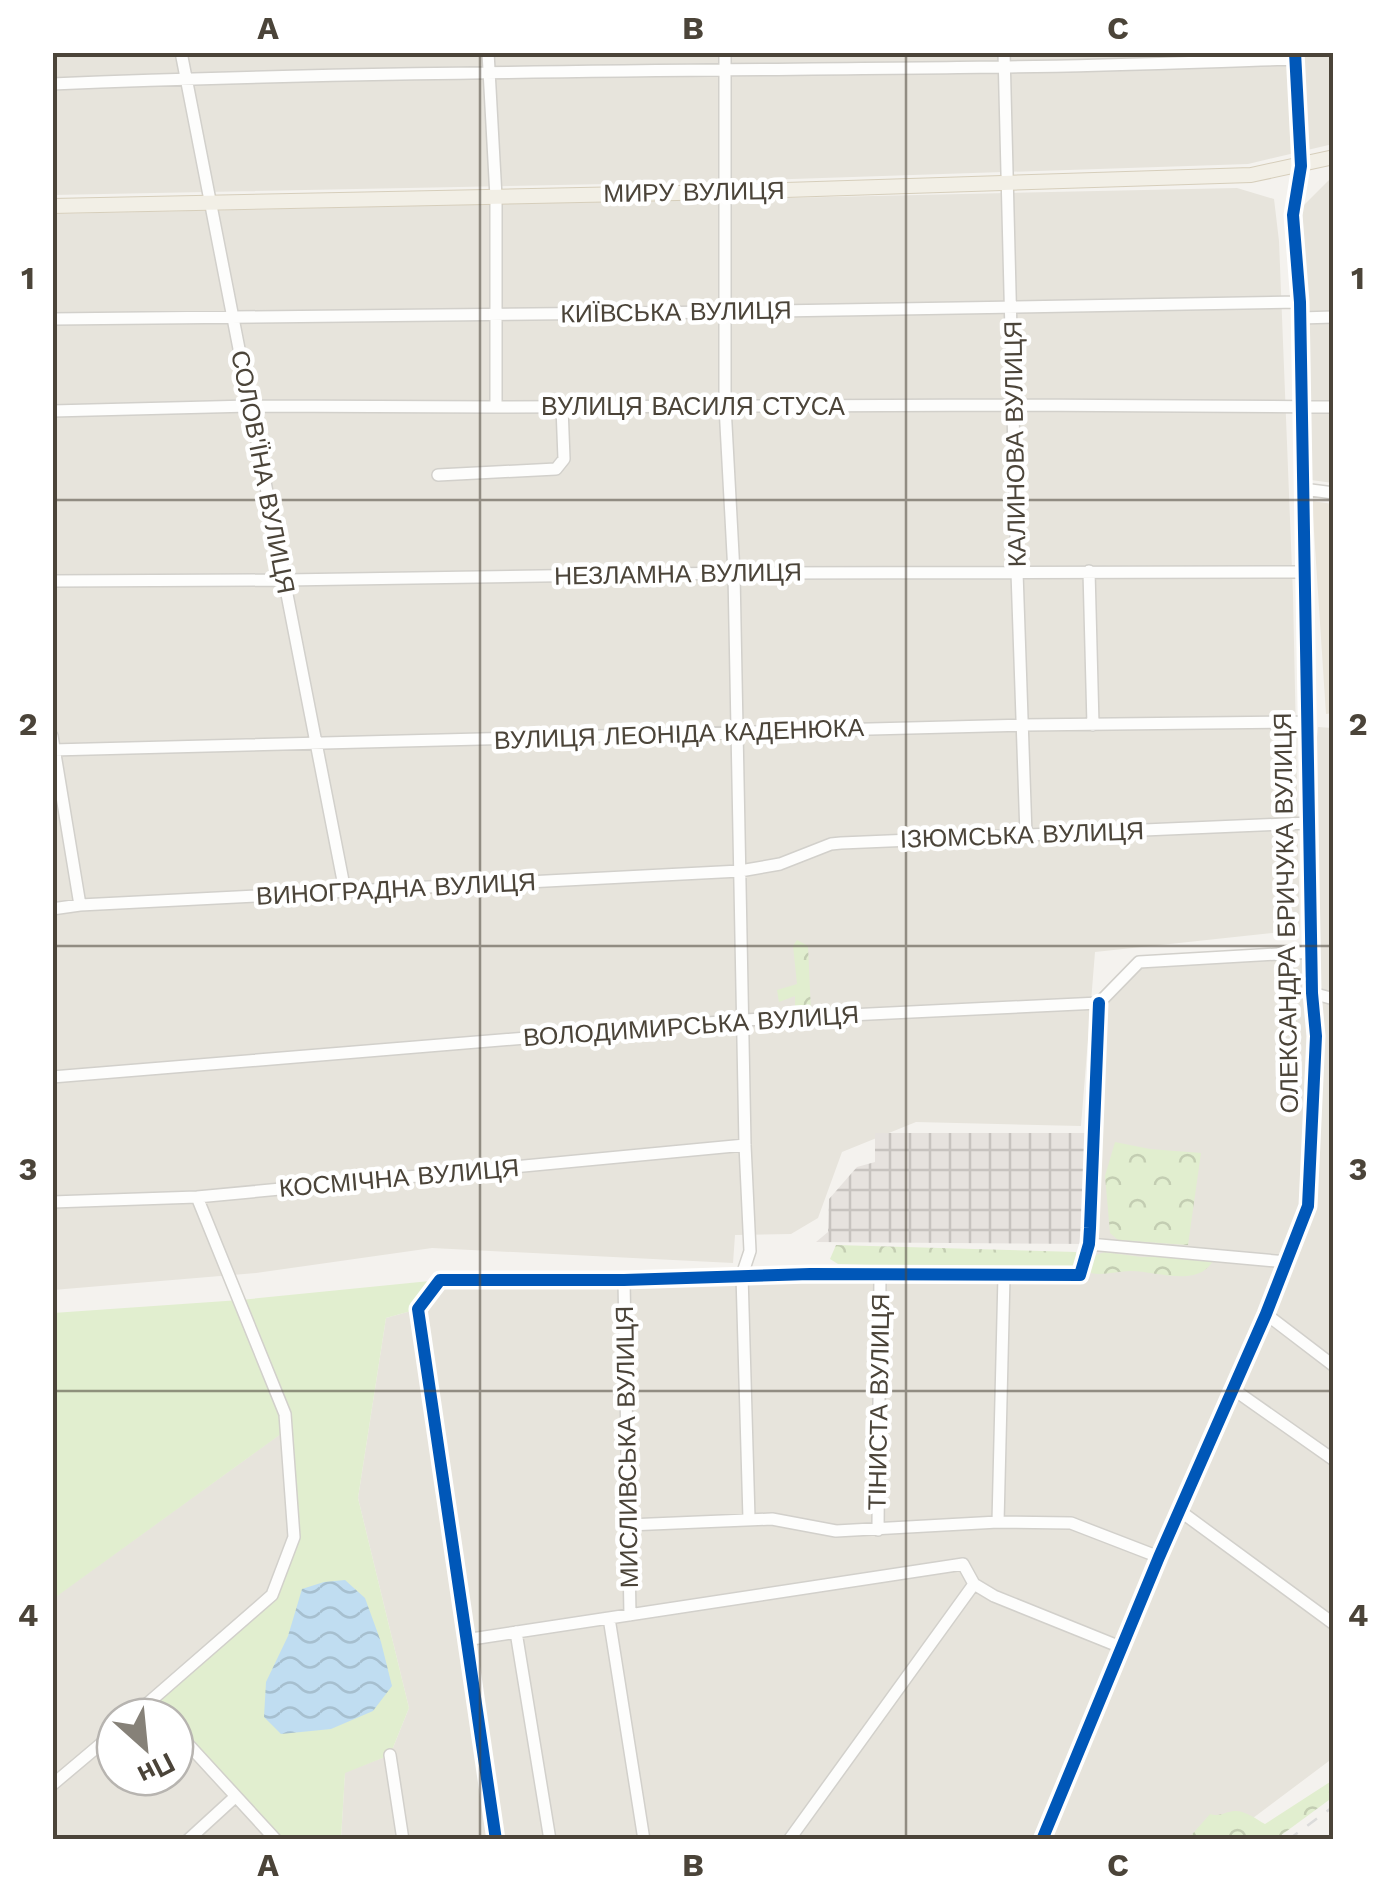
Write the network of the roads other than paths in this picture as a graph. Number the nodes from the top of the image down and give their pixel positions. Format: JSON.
{"nodes":[{"id":1,"x":181,"y":52,"type":"edge"},
{"id":2,"x":488,"y":52,"type":"edge"},
{"id":3,"x":725,"y":52,"type":"edge"},
{"id":4,"x":1004,"y":52,"type":"edge"},
{"id":5,"x":1295,"y":56,"type":"edge"},
{"id":6,"x":1004,"y":67,"type":"junction"},
{"id":7,"x":725,"y":69,"type":"junction"},
{"id":8,"x":489,"y":71,"type":"junction"},
{"id":9,"x":187,"y":78,"type":"junction"},
{"id":10,"x":52,"y":84,"type":"edge"},
{"id":11,"x":1334,"y":158,"type":"edge"},
{"id":12,"x":1301,"y":166,"type":"junction"},
{"id":13,"x":1007,"y":184,"type":"junction"},
{"id":14,"x":725,"y":192,"type":"junction"},
{"id":15,"x":496,"y":196,"type":"junction"},
{"id":16,"x":209,"y":202,"type":"junction"},
{"id":17,"x":52,"y":206,"type":"edge"},
{"id":18,"x":1300,"y":302,"type":"junction"},
{"id":19,"x":1012,"y":307,"type":"junction"},
{"id":20,"x":724,"y":312,"type":"junction"},
{"id":21,"x":496,"y":314,"type":"junction"},
{"id":22,"x":231,"y":316,"type":"junction"},
{"id":23,"x":1334,"y":317,"type":"edge"},
{"id":24,"x":1300,"y":318,"type":"junction"},
{"id":25,"x":52,"y":320,"type":"edge"},
{"id":26,"x":1012,"y":404,"type":"junction"},
{"id":27,"x":250,"y":406,"type":"junction"},
{"id":28,"x":725,"y":406,"type":"junction"},
{"id":29,"x":1301,"y":406,"type":"junction"},
{"id":30,"x":496,"y":407,"type":"junction"},
{"id":31,"x":562,"y":407,"type":"junction"},
{"id":32,"x":1334,"y":407,"type":"edge"},
{"id":33,"x":52,"y":410,"type":"edge"},
{"id":34,"x":438,"y":474,"type":"dead end"},
{"id":35,"x":1304,"y":489,"type":"junction"},
{"id":36,"x":1334,"y":493,"type":"edge"},
{"id":37,"x":734,"y":572,"type":"junction"},
{"id":38,"x":1017,"y":572,"type":"junction"},
{"id":39,"x":1089,"y":572,"type":"junction"},
{"id":40,"x":1304,"y":572,"type":"junction"},
{"id":41,"x":52,"y":580,"type":"edge"},
{"id":42,"x":285,"y":580,"type":"junction"},
{"id":43,"x":1306,"y":722,"type":"junction"},
{"id":44,"x":1023,"y":724,"type":"junction"},
{"id":45,"x":1093,"y":725,"type":"junction"},
{"id":46,"x":739,"y":731,"type":"junction"},
{"id":47,"x":52,"y":736,"type":"edge"},
{"id":48,"x":318,"y":745,"type":"junction"},
{"id":49,"x":54,"y":750,"type":"edge"},
{"id":50,"x":1310,"y":823,"type":"junction"},
{"id":51,"x":1026,"y":835,"type":"junction"},
{"id":52,"x":740,"y":871,"type":"junction"},
{"id":53,"x":344,"y":891,"type":"junction"},
{"id":54,"x":80,"y":905,"type":"junction"},
{"id":55,"x":52,"y":908,"type":"edge"},
{"id":56,"x":1313,"y":952,"type":"junction"},
{"id":57,"x":1312,"y":993,"type":"junction"},
{"id":58,"x":1334,"y":999,"type":"edge"},
{"id":59,"x":1099,"y":1003,"type":"junction"},
{"id":60,"x":744,"y":1020,"type":"junction"},
{"id":61,"x":52,"y":1077,"type":"edge"},
{"id":62,"x":746,"y":1146,"type":"junction"},
{"id":63,"x":197,"y":1196,"type":"junction"},
{"id":64,"x":52,"y":1202,"type":"edge"},
{"id":65,"x":1089,"y":1244,"type":"junction"},
{"id":66,"x":1286,"y":1262,"type":"junction"},
{"id":67,"x":742,"y":1275,"type":"junction"},
{"id":68,"x":880,"y":1275,"type":"junction"},
{"id":69,"x":1004,"y":1276,"type":"junction"},
{"id":70,"x":624,"y":1280,"type":"junction"},
{"id":71,"x":1266,"y":1314,"type":"junction"},
{"id":72,"x":1334,"y":1366,"type":"edge"},
{"id":73,"x":1233,"y":1389,"type":"junction"},
{"id":74,"x":1334,"y":1460,"type":"edge"},
{"id":75,"x":1180,"y":1512,"type":"junction"},
{"id":76,"x":749,"y":1520,"type":"junction"},
{"id":77,"x":998,"y":1522,"type":"junction"},
{"id":78,"x":628,"y":1525,"type":"junction"},
{"id":79,"x":878,"y":1530,"type":"junction"},
{"id":80,"x":1160,"y":1557,"type":"junction"},
{"id":81,"x":974,"y":1584,"type":"junction"},
{"id":82,"x":630,"y":1614,"type":"junction"},
{"id":83,"x":610,"y":1618,"type":"junction"},
{"id":84,"x":1334,"y":1624,"type":"edge"},
{"id":85,"x":516,"y":1632,"type":"junction"},
{"id":86,"x":465,"y":1640,"type":"junction"},
{"id":87,"x":1123,"y":1648,"type":"junction"},
{"id":88,"x":156,"y":1697,"type":"edge"},
{"id":89,"x":95,"y":1749,"type":"edge"},
{"id":90,"x":195,"y":1752,"type":"edge"},
{"id":91,"x":390,"y":1756,"type":"dead end"},
{"id":92,"x":52,"y":1785,"type":"edge"},
{"id":93,"x":235,"y":1797,"type":"junction"},
{"id":94,"x":188,"y":1840,"type":"edge"},
{"id":95,"x":276,"y":1840,"type":"edge"},
{"id":96,"x":403,"y":1840,"type":"edge"},
{"id":97,"x":496,"y":1840,"type":"edge"},
{"id":98,"x":550,"y":1840,"type":"edge"},
{"id":99,"x":644,"y":1840,"type":"edge"},
{"id":100,"x":789,"y":1840,"type":"edge"},
{"id":101,"x":1042,"y":1840,"type":"edge"}],
"edges":[{"from":1,"to":9,"type":"street","name":"СОЛОВ'ЇНА ВУЛИЦЯ"},
{"from":2,"to":8,"type":"street"},
{"from":3,"to":7,"type":"street"},
{"from":4,"to":6,"type":"street","name":"КАЛИНОВА ВУЛИЦЯ"},
{"from":5,"to":6,"type":"street"},
{"from":5,"to":12,"type":"street","name":"ОЛЕКСАНДРА БРИЧУКА ВУЛИЦЯ"},
{"from":6,"to":7,"type":"street"},
{"from":6,"to":13,"type":"street","name":"КАЛИНОВА ВУЛИЦЯ"},
{"from":7,"to":8,"type":"street"},
{"from":7,"to":14,"type":"street"},
{"from":8,"to":9,"type":"street"},
{"from":8,"to":15,"type":"street"},
{"from":9,"to":10,"type":"street"},
{"from":9,"to":16,"type":"street","name":"СОЛОВ'ЇНА ВУЛИЦЯ"},
{"from":11,"to":12,"type":"main road","name":"МИРУ ВУЛИЦЯ"},
{"from":12,"to":13,"type":"main road","name":"МИРУ ВУЛИЦЯ"},
{"from":12,"to":18,"type":"street","name":"ОЛЕКСАНДРА БРИЧУКА ВУЛИЦЯ"},
{"from":13,"to":14,"type":"main road","name":"МИРУ ВУЛИЦЯ"},
{"from":13,"to":19,"type":"street","name":"КАЛИНОВА ВУЛИЦЯ"},
{"from":14,"to":15,"type":"main road","name":"МИРУ ВУЛИЦЯ"},
{"from":14,"to":20,"type":"street"},
{"from":15,"to":16,"type":"main road","name":"МИРУ ВУЛИЦЯ"},
{"from":15,"to":21,"type":"street"},
{"from":16,"to":17,"type":"main road","name":"МИРУ ВУЛИЦЯ"},
{"from":16,"to":22,"type":"street","name":"СОЛОВ'ЇНА ВУЛИЦЯ"},
{"from":18,"to":19,"type":"street","name":"КИЇВСЬКА ВУЛИЦЯ"},
{"from":18,"to":24,"type":"street","name":"ОЛЕКСАНДРА БРИЧУКА ВУЛИЦЯ"},
{"from":19,"to":20,"type":"street","name":"КИЇВСЬКА ВУЛИЦЯ"},
{"from":19,"to":26,"type":"street","name":"КАЛИНОВА ВУЛИЦЯ"},
{"from":20,"to":21,"type":"street","name":"КИЇВСЬКА ВУЛИЦЯ"},
{"from":20,"to":28,"type":"street"},
{"from":21,"to":22,"type":"street","name":"КИЇВСЬКА ВУЛИЦЯ"},
{"from":21,"to":30,"type":"street"},
{"from":22,"to":25,"type":"street","name":"КИЇВСЬКА ВУЛИЦЯ"},
{"from":22,"to":27,"type":"street","name":"СОЛОВ'ЇНА ВУЛИЦЯ"},
{"from":23,"to":24,"type":"street"},
{"from":24,"to":29,"type":"street","name":"ОЛЕКСАНДРА БРИЧУКА ВУЛИЦЯ"},
{"from":26,"to":28,"type":"street","name":"ВУЛИЦЯ ВАСИЛЯ СТУСА"},
{"from":26,"to":29,"type":"street","name":"ВУЛИЦЯ ВАСИЛЯ СТУСА"},
{"from":26,"to":38,"type":"street","name":"КАЛИНОВА ВУЛИЦЯ"},
{"from":27,"to":30,"type":"street","name":"ВУЛИЦЯ ВАСИЛЯ СТУСА"},
{"from":27,"to":33,"type":"street","name":"ВУЛИЦЯ ВАСИЛЯ СТУСА"},
{"from":27,"to":42,"type":"street","name":"СОЛОВ'ЇНА ВУЛИЦЯ"},
{"from":28,"to":31,"type":"street","name":"ВУЛИЦЯ ВАСИЛЯ СТУСА"},
{"from":28,"to":37,"type":"street"},
{"from":29,"to":32,"type":"street","name":"ВУЛИЦЯ ВАСИЛЯ СТУСА"},
{"from":29,"to":35,"type":"street","name":"ОЛЕКСАНДРА БРИЧУКА ВУЛИЦЯ"},
{"from":30,"to":31,"type":"street","name":"ВУЛИЦЯ ВАСИЛЯ СТУСА"},
{"from":31,"to":34,"type":"street"},
{"from":35,"to":36,"type":"street"},
{"from":35,"to":40,"type":"street","name":"ОЛЕКСАНДРА БРИЧУКА ВУЛИЦЯ"},
{"from":37,"to":38,"type":"street","name":"НЕЗЛАМНА ВУЛИЦЯ"},
{"from":37,"to":42,"type":"street","name":"НЕЗЛАМНА ВУЛИЦЯ"},
{"from":37,"to":46,"type":"street"},
{"from":38,"to":39,"type":"street","name":"НЕЗЛАМНА ВУЛИЦЯ"},
{"from":38,"to":44,"type":"street","name":"КАЛИНОВА ВУЛИЦЯ"},
{"from":39,"to":40,"type":"street","name":"НЕЗЛАМНА ВУЛИЦЯ"},
{"from":39,"to":45,"type":"street"},
{"from":40,"to":43,"type":"street","name":"ОЛЕКСАНДРА БРИЧУКА ВУЛИЦЯ"},
{"from":41,"to":42,"type":"street","name":"НЕЗЛАМНА ВУЛИЦЯ"},
{"from":42,"to":48,"type":"street","name":"СОЛОВ'ЇНА ВУЛИЦЯ"},
{"from":43,"to":45,"type":"street","name":"ВУЛИЦЯ ЛЕОНІДА КАДЕНЮКА"},
{"from":43,"to":50,"type":"street","name":"ОЛЕКСАНДРА БРИЧУКА ВУЛИЦЯ"},
{"from":44,"to":45,"type":"street","name":"ВУЛИЦЯ ЛЕОНІДА КАДЕНЮКА"},
{"from":44,"to":46,"type":"street","name":"ВУЛИЦЯ ЛЕОНІДА КАДЕНЮКА"},
{"from":44,"to":51,"type":"street","name":"КАЛИНОВА ВУЛИЦЯ"},
{"from":46,"to":48,"type":"street","name":"ВУЛИЦЯ ЛЕОНІДА КАДЕНЮКА"},
{"from":46,"to":52,"type":"street"},
{"from":47,"to":49,"type":"street"},
{"from":48,"to":49,"type":"street","name":"ВУЛИЦЯ ЛЕОНІДА КАДЕНЮКА"},
{"from":48,"to":53,"type":"street","name":"СОЛОВ'ЇНА ВУЛИЦЯ"},
{"from":49,"to":54,"type":"street"},
{"from":50,"to":51,"type":"street","name":"ІЗЮМСЬКА ВУЛИЦЯ"},
{"from":50,"to":56,"type":"street","name":"ОЛЕКСАНДРА БРИЧУКА ВУЛИЦЯ"},
{"from":51,"to":52,"type":"street","name":"ІЗЮМСЬКА ВУЛИЦЯ"},
{"from":52,"to":53,"type":"street","name":"ВИНОГРАДНА ВУЛИЦЯ"},
{"from":52,"to":60,"type":"street"},
{"from":53,"to":54,"type":"street","name":"ВИНОГРАДНА ВУЛИЦЯ"},
{"from":54,"to":55,"type":"street","name":"ВИНОГРАДНА ВУЛИЦЯ"},
{"from":56,"to":57,"type":"street","name":"ОЛЕКСАНДРА БРИЧУКА ВУЛИЦЯ"},
{"from":56,"to":59,"type":"street"},
{"from":57,"to":58,"type":"street"},
{"from":57,"to":66,"type":"street","name":"ОЛЕКСАНДРА БРИЧУКА ВУЛИЦЯ"},
{"from":59,"to":60,"type":"street","name":"ВОЛОДИМИРСЬКА ВУЛИЦЯ"},
{"from":59,"to":65,"type":"street"},
{"from":60,"to":61,"type":"street","name":"ВОЛОДИМИРСЬКА ВУЛИЦЯ"},
{"from":60,"to":62,"type":"street"},
{"from":62,"to":63,"type":"street","name":"КОСМІЧНА ВУЛИЦЯ"},
{"from":62,"to":67,"type":"street"},
{"from":63,"to":64,"type":"street","name":"КОСМІЧНА ВУЛИЦЯ"},
{"from":63,"to":88,"type":"street"},
{"from":65,"to":66,"type":"street"},
{"from":65,"to":69,"type":"street"},
{"from":66,"to":71,"type":"street","name":"ОЛЕКСАНДРА БРИЧУКА ВУЛИЦЯ"},
{"from":67,"to":68,"type":"street"},
{"from":67,"to":70,"type":"street"},
{"from":67,"to":76,"type":"street"},
{"from":68,"to":69,"type":"street"},
{"from":68,"to":79,"type":"street","name":"ТІНИСТА ВУЛИЦЯ"},
{"from":69,"to":77,"type":"street"},
{"from":70,"to":78,"type":"street","name":"МИСЛИВСЬКА ВУЛИЦЯ"},
{"from":70,"to":86,"type":"street"},
{"from":71,"to":72,"type":"street"},
{"from":71,"to":73,"type":"street","name":"ОЛЕКСАНДРА БРИЧУКА ВУЛИЦЯ"},
{"from":73,"to":74,"type":"street"},
{"from":73,"to":75,"type":"street","name":"ОЛЕКСАНДРА БРИЧУКА ВУЛИЦЯ"},
{"from":75,"to":80,"type":"street","name":"ОЛЕКСАНДРА БРИЧУКА ВУЛИЦЯ"},
{"from":75,"to":84,"type":"street"},
{"from":76,"to":78,"type":"street"},
{"from":76,"to":79,"type":"street"},
{"from":77,"to":79,"type":"street"},
{"from":77,"to":80,"type":"street"},
{"from":78,"to":82,"type":"street","name":"МИСЛИВСЬКА ВУЛИЦЯ"},
{"from":80,"to":87,"type":"street","name":"ОЛЕКСАНДРА БРИЧУКА ВУЛИЦЯ"},
{"from":81,"to":82,"type":"street"},
{"from":81,"to":87,"type":"street"},
{"from":81,"to":100,"type":"street"},
{"from":82,"to":83,"type":"street"},
{"from":83,"to":85,"type":"street"},
{"from":83,"to":99,"type":"street"},
{"from":85,"to":86,"type":"street"},
{"from":85,"to":98,"type":"street"},
{"from":86,"to":97,"type":"street"},
{"from":87,"to":101,"type":"street","name":"ОЛЕКСАНДРА БРИЧУКА ВУЛИЦЯ"},
{"from":89,"to":92,"type":"street"},
{"from":90,"to":93,"type":"street"},
{"from":91,"to":96,"type":"street"},
{"from":93,"to":94,"type":"street"},
{"from":93,"to":95,"type":"street"}]}
